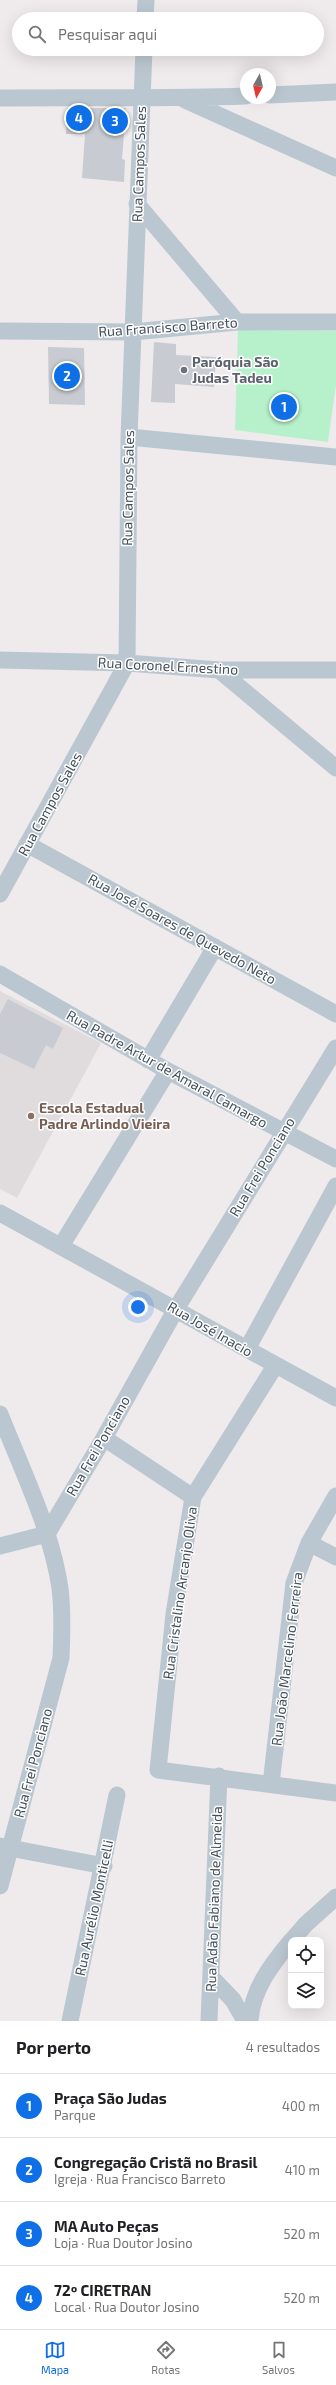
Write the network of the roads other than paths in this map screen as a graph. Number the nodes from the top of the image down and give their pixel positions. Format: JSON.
{"nodes":[{"id":1,"x":146,"y":0,"type":"edge"},
{"id":2,"x":145,"y":12,"type":"edge"},
{"id":3,"x":144,"y":56,"type":"edge"},
{"id":4,"x":336,"y":92,"type":"edge"},
{"id":5,"x":276,"y":95,"type":"edge"},
{"id":6,"x":142,"y":96,"type":"junction"},
{"id":7,"x":240,"y":96,"type":"edge"},
{"id":8,"x":0,"y":98,"type":"edge"},
{"id":9,"x":180,"y":98,"type":"junction"},
{"id":10,"x":336,"y":168,"type":"edge"},
{"id":11,"x":137,"y":204,"type":"junction"},
{"id":12,"x":237,"y":322,"type":"junction"},
{"id":13,"x":336,"y":322,"type":"edge"},
{"id":14,"x":0,"y":331,"type":"edge"},
{"id":15,"x":133,"y":332,"type":"junction"},
{"id":16,"x":128,"y":437,"type":"junction"},
{"id":17,"x":336,"y":457,"type":"edge"},
{"id":18,"x":0,"y":660,"type":"edge"},
{"id":19,"x":127,"y":663,"type":"junction"},
{"id":20,"x":219,"y":670,"type":"junction"},
{"id":21,"x":336,"y":670,"type":"edge"},
{"id":22,"x":336,"y":768,"type":"edge"},
{"id":23,"x":28,"y":844,"type":"junction"},
{"id":24,"x":0,"y":894,"type":"edge"},
{"id":25,"x":215,"y":947,"type":"junction"},
{"id":26,"x":0,"y":974,"type":"edge"},
{"id":27,"x":336,"y":1014,"type":"edge"},
{"id":28,"x":336,"y":1048,"type":"edge"},
{"id":29,"x":148,"y":1060,"type":"junction"},
{"id":30,"x":168,"y":1071,"type":"junction"},
{"id":31,"x":283,"y":1133,"type":"junction"},
{"id":32,"x":336,"y":1159,"type":"edge"},
{"id":33,"x":336,"y":1186,"type":"edge"},
{"id":34,"x":0,"y":1213,"type":"edge"},
{"id":35,"x":61,"y":1246,"type":"junction"},
{"id":36,"x":176,"y":1309,"type":"junction"},
{"id":37,"x":247,"y":1349,"type":"junction"},
{"id":38,"x":274,"y":1366,"type":"junction"},
{"id":39,"x":336,"y":1398,"type":"edge"},
{"id":40,"x":0,"y":1414,"type":"edge"},
{"id":41,"x":104,"y":1438,"type":"junction"},
{"id":42,"x":336,"y":1496,"type":"edge"},
{"id":43,"x":193,"y":1498,"type":"junction"},
{"id":44,"x":47,"y":1534,"type":"junction"},
{"id":45,"x":309,"y":1542,"type":"junction"},
{"id":46,"x":0,"y":1546,"type":"edge"},
{"id":47,"x":336,"y":1556,"type":"edge"},
{"id":48,"x":219,"y":1776,"type":"junction"},
{"id":49,"x":271,"y":1784,"type":"junction"},
{"id":50,"x":336,"y":1793,"type":"edge"},
{"id":51,"x":117,"y":1795,"type":"dead end"},
{"id":52,"x":5,"y":1847,"type":"edge"},
{"id":53,"x":104,"y":1866,"type":"junction"},
{"id":54,"x":0,"y":1886,"type":"edge"},
{"id":55,"x":336,"y":1897,"type":"edge"},
{"id":56,"x":295,"y":1937,"type":"edge"},
{"id":57,"x":288,"y":1946,"type":"edge"},
{"id":58,"x":211,"y":1977,"type":"junction"},
{"id":59,"x":70,"y":2021,"type":"edge"},
{"id":60,"x":209,"y":2021,"type":"edge"},
{"id":61,"x":244,"y":2021,"type":"edge"},
{"id":62,"x":250,"y":2021,"type":"edge"}],
"edges":[{"from":1,"to":2,"type":"street"},
{"from":3,"to":6,"type":"street","name":"Rua Campos Sales"},
{"from":4,"to":5,"type":"street"},
{"from":6,"to":8,"type":"street"},
{"from":6,"to":9,"type":"street"},
{"from":6,"to":11,"type":"street","name":"Rua Campos Sales"},
{"from":7,"to":9,"type":"street"},
{"from":9,"to":10,"type":"street"},
{"from":11,"to":12,"type":"street"},
{"from":11,"to":15,"type":"street","name":"Rua Campos Sales"},
{"from":12,"to":13,"type":"street","name":"Rua Francisco Barreto"},
{"from":12,"to":15,"type":"street","name":"Rua Francisco Barreto"},
{"from":14,"to":15,"type":"street","name":"Rua Francisco Barreto"},
{"from":15,"to":16,"type":"street","name":"Rua Campos Sales"},
{"from":16,"to":17,"type":"street"},
{"from":16,"to":19,"type":"street","name":"Rua Campos Sales"},
{"from":18,"to":19,"type":"street","name":"Rua Coronel Ernestino"},
{"from":19,"to":20,"type":"street","name":"Rua Coronel Ernestino"},
{"from":19,"to":23,"type":"street","name":"Rua Campos Sales"},
{"from":20,"to":21,"type":"street","name":"Rua Coronel Ernestino"},
{"from":20,"to":22,"type":"street"},
{"from":23,"to":24,"type":"street","name":"Rua Campos Sales"},
{"from":23,"to":25,"type":"street","name":"Rua José Soares de Quevedo Neto"},
{"from":25,"to":27,"type":"street","name":"Rua José Soares de Quevedo Neto"},
{"from":25,"to":29,"type":"street"},
{"from":26,"to":29,"type":"street","name":"Rua Padre Artur de Amaral Camargo"},
{"from":28,"to":31,"type":"street","name":"Rua Frei Ponciano"},
{"from":29,"to":30,"type":"street","name":"Rua Padre Artur de Amaral Camargo"},
{"from":30,"to":31,"type":"street","name":"Rua Padre Artur de Amaral Camargo"},
{"from":30,"to":35,"type":"street"},
{"from":31,"to":32,"type":"street","name":"Rua Padre Artur de Amaral Camargo"},
{"from":31,"to":36,"type":"street","name":"Rua Frei Ponciano"},
{"from":33,"to":37,"type":"street"},
{"from":34,"to":35,"type":"street","name":"Rua José Inacio"},
{"from":35,"to":36,"type":"street","name":"Rua José Inacio"},
{"from":36,"to":37,"type":"street","name":"Rua José Inacio"},
{"from":36,"to":41,"type":"street","name":"Rua Frei Ponciano"},
{"from":37,"to":38,"type":"street","name":"Rua José Inacio"},
{"from":38,"to":39,"type":"street","name":"Rua José Inacio"},
{"from":38,"to":43,"type":"street","name":"Rua Cristalino Arcanjo Oliva"},
{"from":40,"to":44,"type":"street"},
{"from":41,"to":43,"type":"street"},
{"from":41,"to":44,"type":"street","name":"Rua Frei Ponciano"},
{"from":42,"to":45,"type":"street","name":"Rua João Marcelino Ferreira"},
{"from":43,"to":48,"type":"street","name":"Rua Cristalino Arcanjo Oliva"},
{"from":44,"to":46,"type":"street"},
{"from":44,"to":52,"type":"street","name":"Rua Frei Ponciano"},
{"from":45,"to":47,"type":"street"},
{"from":45,"to":49,"type":"street","name":"Rua João Marcelino Ferreira"},
{"from":48,"to":49,"type":"street"},
{"from":48,"to":58,"type":"street","name":"Rua Adão Fabiano de Almeida"},
{"from":49,"to":50,"type":"street"},
{"from":51,"to":53,"type":"street","name":"Rua Aurélio Monticelli"},
{"from":52,"to":53,"type":"street"},
{"from":52,"to":54,"type":"street","name":"Rua Frei Ponciano"},
{"from":53,"to":59,"type":"street","name":"Rua Aurélio Monticelli"},
{"from":55,"to":56,"type":"street"},
{"from":57,"to":62,"type":"street"},
{"from":58,"to":60,"type":"street","name":"Rua Adão Fabiano de Almeida"},
{"from":58,"to":61,"type":"street"}]}
